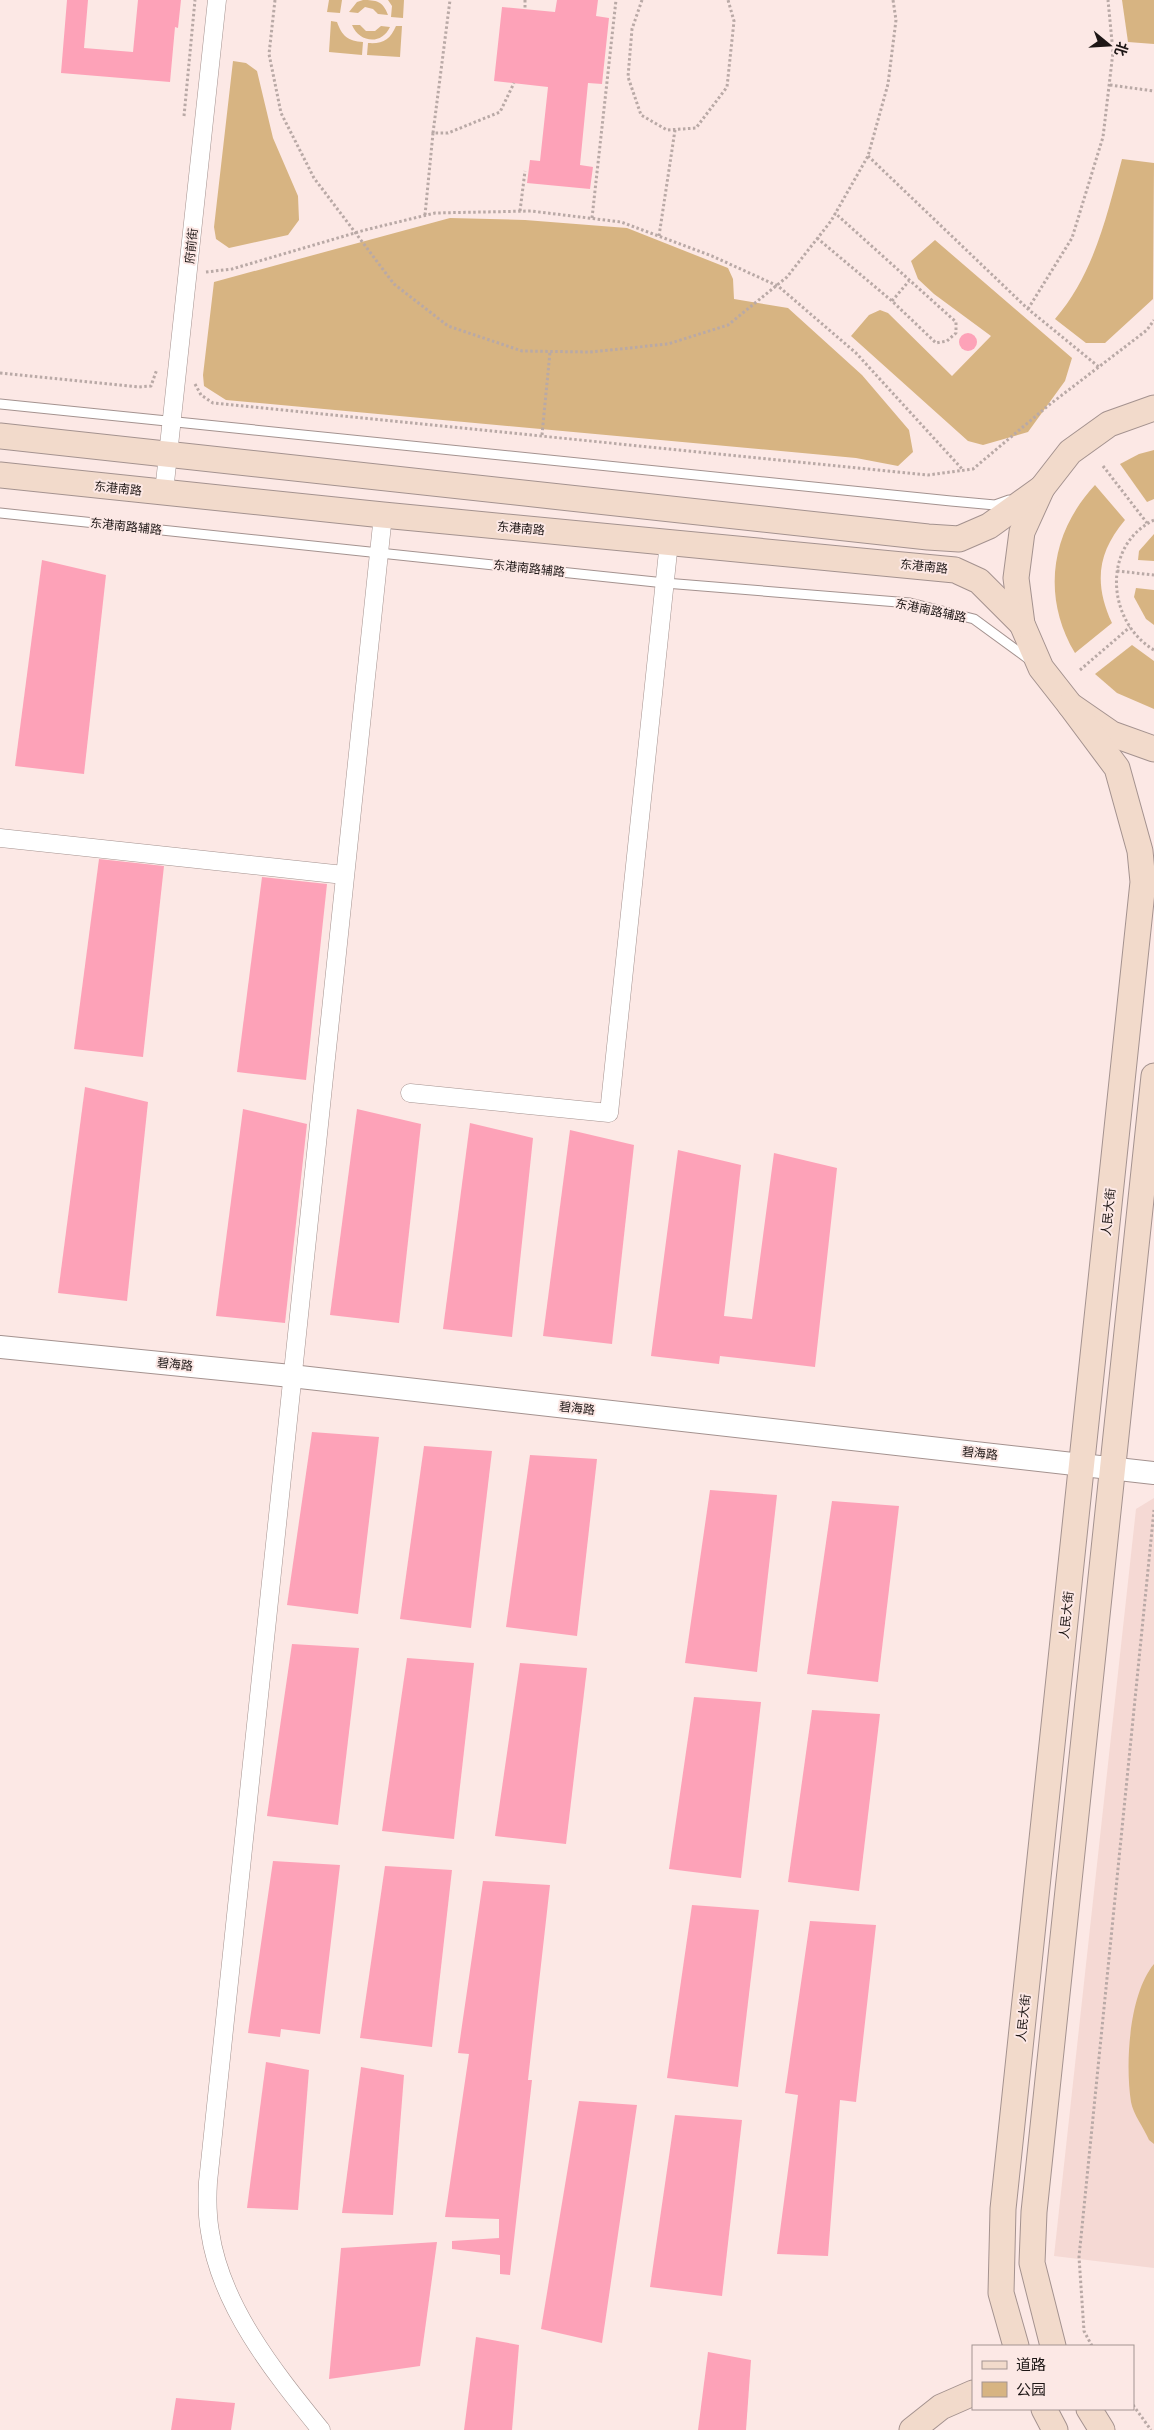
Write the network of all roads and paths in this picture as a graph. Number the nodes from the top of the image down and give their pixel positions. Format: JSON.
{"nodes":[{"id":1,"x":216,"y":0,"type":"edge"},
{"id":2,"x":276,"y":0,"type":"edge"},
{"id":3,"x":450,"y":0,"type":"edge"},
{"id":4,"x":525,"y":0,"type":"edge"},
{"id":5,"x":616,"y":0,"type":"edge"},
{"id":6,"x":642,"y":0,"type":"edge"},
{"id":7,"x":728,"y":0,"type":"edge"},
{"id":8,"x":893,"y":0,"type":"edge"},
{"id":9,"x":1108,"y":0,"type":"edge"},
{"id":10,"x":525,"y":9,"type":"dead end"},
{"id":11,"x":514,"y":83,"type":"dead end"},
{"id":12,"x":1110,"y":85,"type":"junction"},
{"id":13,"x":1154,"y":91,"type":"edge"},
{"id":14,"x":675,"y":130,"type":"junction"},
{"id":15,"x":433,"y":133,"type":"junction"},
{"id":16,"x":868,"y":156,"type":"junction"},
{"id":17,"x":525,"y":171,"type":"dead end"},
{"id":18,"x":520,"y":211,"type":"junction"},
{"id":19,"x":835,"y":214,"type":"junction"},
{"id":20,"x":425,"y":215,"type":"junction"},
{"id":21,"x":592,"y":218,"type":"junction"},
{"id":22,"x":355,"y":233,"type":"junction"},
{"id":23,"x":659,"y":236,"type":"junction"},
{"id":24,"x":817,"y":238,"type":"junction"},
{"id":25,"x":207,"y":262,"type":"dead end"},
{"id":26,"x":206,"y":272,"type":"junction"},
{"id":27,"x":205,"y":281,"type":"dead end"},
{"id":28,"x":910,"y":281,"type":"junction"},
{"id":29,"x":777,"y":285,"type":"junction"},
{"id":30,"x":892,"y":301,"type":"junction"},
{"id":31,"x":1028,"y":309,"type":"junction"},
{"id":32,"x":1154,"y":320,"type":"edge"},
{"id":33,"x":550,"y":352,"type":"junction"},
{"id":34,"x":1099,"y":367,"type":"junction"},
{"id":35,"x":0,"y":373,"type":"edge"},
{"id":36,"x":196,"y":375,"type":"dead end"},
{"id":37,"x":151,"y":386,"type":"dead end"},
{"id":38,"x":1154,"y":391,"type":"edge"},
{"id":39,"x":0,"y":404,"type":"edge"},
{"id":40,"x":1154,"y":408,"type":"edge"},
{"id":41,"x":172,"y":420,"type":"junction"},
{"id":42,"x":1109,"y":424,"type":"junction"},
{"id":43,"x":542,"y":435,"type":"junction"},
{"id":44,"x":0,"y":436,"type":"edge"},
{"id":45,"x":168,"y":453,"type":"junction"},
{"id":46,"x":1103,"y":466,"type":"dead end"},
{"id":47,"x":963,"y":471,"type":"junction"},
{"id":48,"x":0,"y":475,"type":"edge"},
{"id":49,"x":1042,"y":488,"type":"junction"},
{"id":50,"x":164,"y":492,"type":"junction"},
{"id":51,"x":0,"y":513,"type":"edge"},
{"id":52,"x":383,"y":515,"type":"junction"},
{"id":53,"x":1154,"y":520,"type":"edge"},
{"id":54,"x":1147,"y":523,"type":"junction"},
{"id":55,"x":669,"y":542,"type":"junction"},
{"id":56,"x":379,"y":553,"type":"junction"},
{"id":57,"x":1117,"y":571,"type":"junction"},
{"id":58,"x":1154,"y":575,"type":"edge"},
{"id":59,"x":665,"y":583,"type":"junction"},
{"id":60,"x":1022,"y":624,"type":"junction"},
{"id":61,"x":1130,"y":628,"type":"junction"},
{"id":62,"x":1154,"y":650,"type":"edge"},
{"id":63,"x":1041,"y":668,"type":"junction"},
{"id":64,"x":1080,"y":670,"type":"dead end"},
{"id":65,"x":1070,"y":705,"type":"junction"},
{"id":66,"x":1154,"y":749,"type":"edge"},
{"id":67,"x":0,"y":838,"type":"edge"},
{"id":68,"x":344,"y":875,"type":"junction"},
{"id":69,"x":1154,"y":1076,"type":"edge"},
{"id":70,"x":410,"y":1093,"type":"dead end"},
{"id":71,"x":0,"y":1347,"type":"edge"},
{"id":72,"x":291,"y":1376,"type":"junction"},
{"id":73,"x":1082,"y":1465,"type":"junction"},
{"id":74,"x":1113,"y":1468,"type":"junction"},
{"id":75,"x":1154,"y":1473,"type":"edge"},
{"id":76,"x":1154,"y":1510,"type":"edge"},
{"id":77,"x":1154,"y":1514,"type":"edge"},
{"id":78,"x":1016,"y":2345,"type":"edge"},
{"id":79,"x":1053,"y":2345,"type":"edge"},
{"id":80,"x":1091,"y":2345,"type":"edge"},
{"id":81,"x":972,"y":2393,"type":"edge"},
{"id":82,"x":1134,"y":2406,"type":"edge"},
{"id":83,"x":1045,"y":2410,"type":"edge"},
{"id":84,"x":1090,"y":2410,"type":"edge"},
{"id":85,"x":321,"y":2430,"type":"edge"},
{"id":86,"x":912,"y":2430,"type":"edge"},
{"id":87,"x":1055,"y":2430,"type":"edge"},
{"id":88,"x":1102,"y":2430,"type":"edge"},
{"id":89,"x":1151,"y":2430,"type":"edge"}],
"edges":[{"from":1,"to":41,"type":"street","name":"府前街"},
{"from":2,"to":22,"type":"path"},
{"from":3,"to":15,"type":"path"},
{"from":4,"to":10,"type":"path"},
{"from":5,"to":21,"type":"path"},
{"from":6,"to":14,"type":"path"},
{"from":7,"to":14,"type":"path"},
{"from":8,"to":16,"type":"path"},
{"from":9,"to":12,"type":"path"},
{"from":11,"to":15,"type":"path"},
{"from":12,"to":13,"type":"path"},
{"from":12,"to":31,"type":"path"},
{"from":14,"to":23,"type":"path"},
{"from":15,"to":20,"type":"path"},
{"from":16,"to":19,"type":"path"},
{"from":16,"to":31,"type":"path"},
{"from":17,"to":18,"type":"path"},
{"from":18,"to":20,"type":"path"},
{"from":18,"to":21,"type":"path"},
{"from":19,"to":24,"type":"path"},
{"from":19,"to":28,"type":"path"},
{"from":20,"to":22,"type":"path"},
{"from":21,"to":23,"type":"path"},
{"from":22,"to":26,"type":"path"},
{"from":22,"to":33,"type":"path"},
{"from":23,"to":29,"type":"path"},
{"from":24,"to":29,"type":"path"},
{"from":24,"to":30,"type":"path"},
{"from":25,"to":26,"type":"path"},
{"from":26,"to":27,"type":"path"},
{"from":28,"to":30,"type":"path"},
{"from":28,"to":30,"type":"path"},
{"from":29,"to":33,"type":"path"},
{"from":29,"to":47,"type":"path"},
{"from":31,"to":34,"type":"path"},
{"from":32,"to":34,"type":"path"},
{"from":33,"to":43,"type":"path"},
{"from":34,"to":47,"type":"path"},
{"from":35,"to":37,"type":"path"},
{"from":36,"to":43,"type":"path"},
{"from":38,"to":42,"type":"main road"},
{"from":39,"to":41,"type":"lane"},
{"from":40,"to":42,"type":"main road"},
{"from":41,"to":45,"type":"street","name":"府前街"},
{"from":41,"to":49,"type":"lane"},
{"from":42,"to":49,"type":"main road"},
{"from":43,"to":47,"type":"path"},
{"from":44,"to":45,"type":"main road"},
{"from":45,"to":49,"type":"main road"},
{"from":45,"to":50,"type":"street","name":"府前街"},
{"from":46,"to":54,"type":"path"},
{"from":48,"to":50,"type":"main road","name":"东港南路"},
{"from":49,"to":60,"type":"main road"},
{"from":50,"to":52,"type":"main road","name":"东港南路"},
{"from":51,"to":56,"type":"lane","name":"东港南路辅路"},
{"from":52,"to":55,"type":"main road","name":"东港南路"},
{"from":52,"to":56,"type":"street"},
{"from":53,"to":54,"type":"path"},
{"from":54,"to":57,"type":"path"},
{"from":55,"to":59,"type":"street"},
{"from":55,"to":60,"type":"main road","name":"东港南路"},
{"from":56,"to":59,"type":"lane","name":"东港南路辅路"},
{"from":56,"to":68,"type":"street"},
{"from":57,"to":58,"type":"path"},
{"from":57,"to":61,"type":"path"},
{"from":59,"to":63,"type":"lane","name":"东港南路辅路"},
{"from":59,"to":70,"type":"street"},
{"from":60,"to":63,"type":"main road","name":"人民大街"},
{"from":61,"to":62,"type":"path"},
{"from":61,"to":64,"type":"path"},
{"from":63,"to":65,"type":"main road","name":"人民大街"},
{"from":65,"to":66,"type":"main road"},
{"from":65,"to":73,"type":"main road","name":"人民大街"},
{"from":67,"to":68,"type":"street"},
{"from":68,"to":72,"type":"street"},
{"from":69,"to":74,"type":"main road"},
{"from":71,"to":72,"type":"street","name":"碧海路"},
{"from":72,"to":73,"type":"street","name":"碧海路"},
{"from":72,"to":85,"type":"street"},
{"from":73,"to":74,"type":"street","name":"碧海路"},
{"from":73,"to":78,"type":"main road","name":"人民大街"},
{"from":74,"to":75,"type":"street","name":"碧海路"},
{"from":74,"to":79,"type":"main road"},
{"from":76,"to":77,"type":"path"},
{"from":77,"to":80,"type":"path"},
{"from":81,"to":86,"type":"main road"},
{"from":82,"to":89,"type":"path"},
{"from":83,"to":87,"type":"main road"},
{"from":84,"to":88,"type":"main road"}]}
